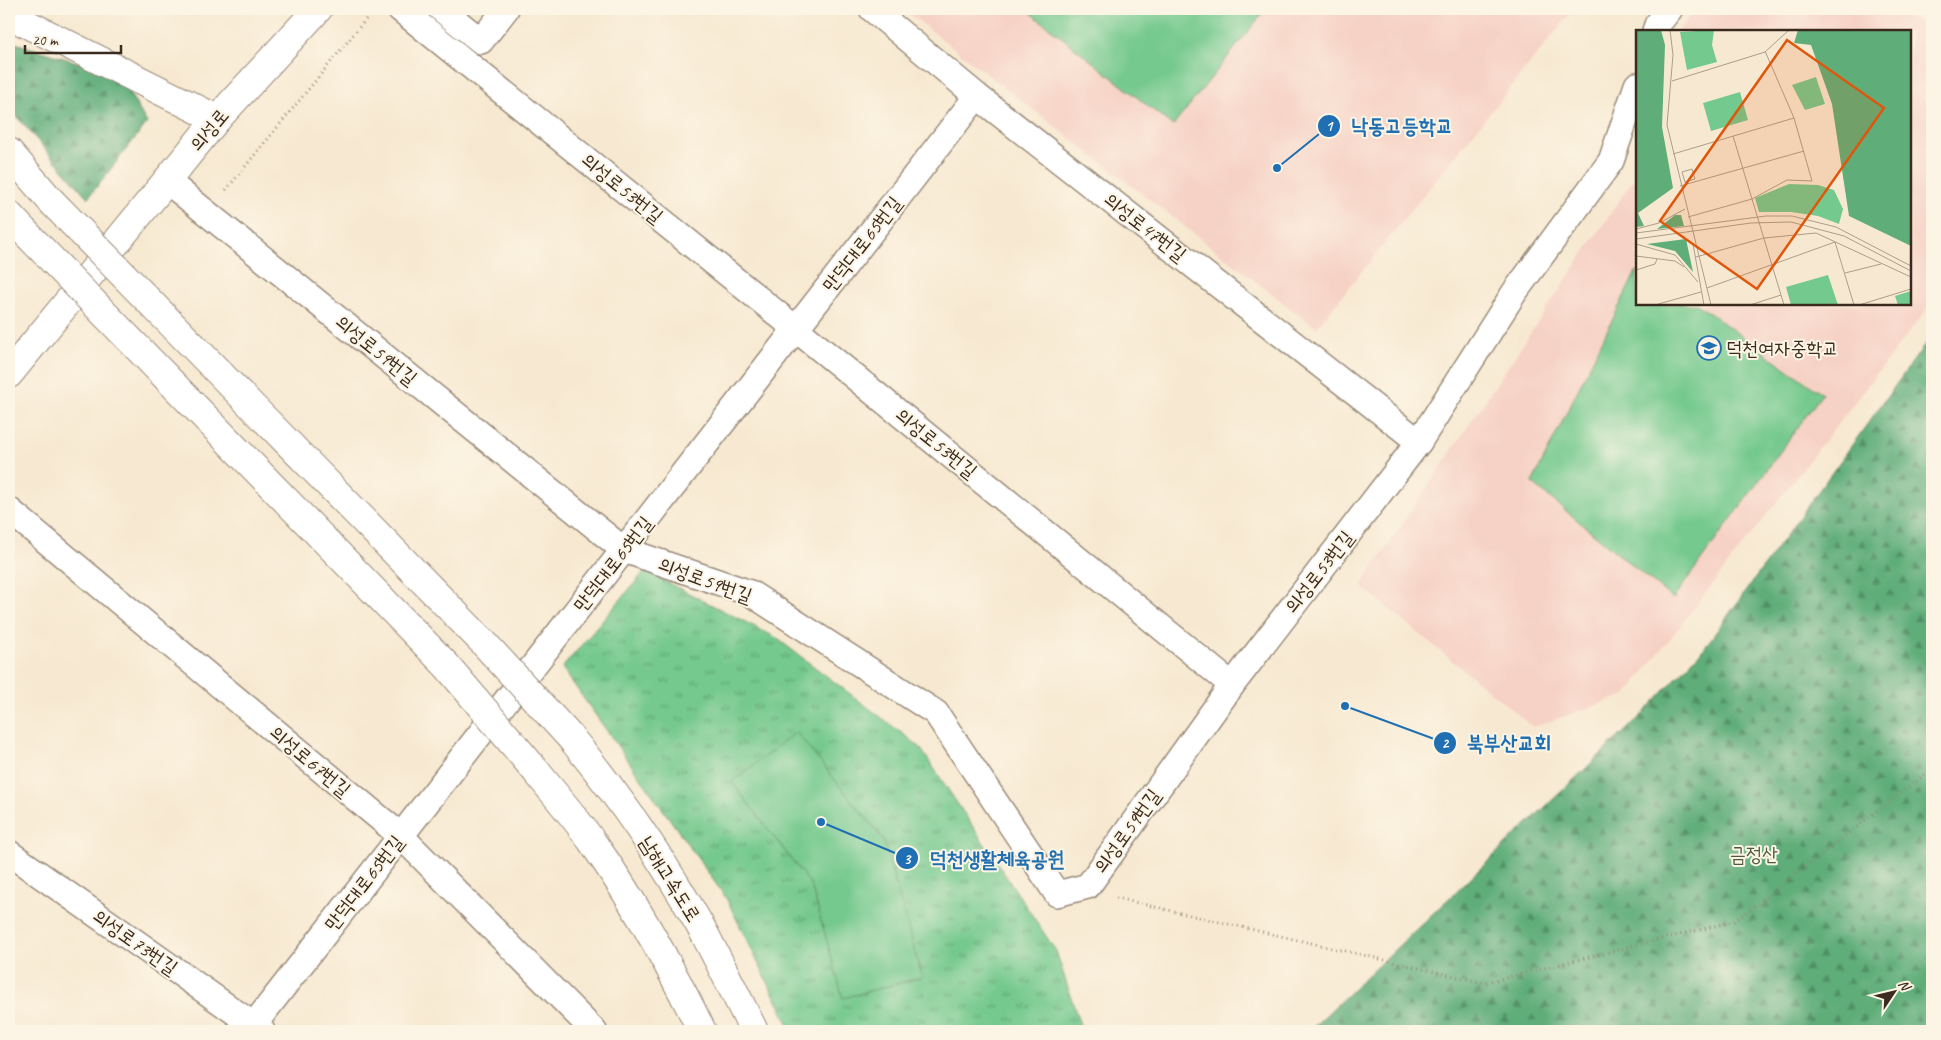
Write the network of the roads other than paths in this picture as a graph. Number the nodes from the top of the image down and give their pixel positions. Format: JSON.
{"nodes":[{"id":1,"x":318,"y":9,"type":"edge"},
{"id":2,"x":400,"y":9,"type":"edge"},
{"id":3,"x":441,"y":9,"type":"edge"},
{"id":4,"x":506,"y":9,"type":"edge"},
{"id":5,"x":872,"y":9,"type":"edge"},
{"id":6,"x":1670,"y":9,"type":"edge"},
{"id":7,"x":9,"y":14,"type":"edge"},
{"id":8,"x":1655,"y":30,"type":"edge"},
{"id":9,"x":1636,"y":87,"type":"edge"},
{"id":10,"x":977,"y":96,"type":"junction"},
{"id":11,"x":217,"y":119,"type":"junction"},
{"id":12,"x":9,"y":152,"type":"edge"},
{"id":13,"x":167,"y":181,"type":"junction"},
{"id":14,"x":16,"y":223,"type":"edge"},
{"id":15,"x":106,"y":256,"type":"junction"},
{"id":16,"x":796,"y":329,"type":"junction"},
{"id":17,"x":9,"y":344,"type":"edge"},
{"id":18,"x":9,"y":374,"type":"edge"},
{"id":19,"x":1419,"y":442,"type":"junction"},
{"id":20,"x":9,"y":510,"type":"edge"},
{"id":21,"x":624,"y":550,"type":"junction"},
{"id":22,"x":1232,"y":685,"type":"junction"},
{"id":23,"x":401,"y":836,"type":"junction"},
{"id":24,"x":9,"y":853,"type":"edge"},
{"id":25,"x":255,"y":1029,"type":"edge"},
{"id":26,"x":594,"y":1031,"type":"edge"},
{"id":27,"x":702,"y":1031,"type":"edge"},
{"id":28,"x":754,"y":1031,"type":"edge"}],
"edges":[{"from":1,"to":11,"type":"main road","name":"의성로"},
{"from":2,"to":16,"type":"street","name":"의성로53번길"},
{"from":3,"to":4,"type":"street"},
{"from":5,"to":10,"type":"street","name":"의성로47번길"},
{"from":6,"to":8,"type":"street"},
{"from":7,"to":11,"type":"main road"},
{"from":9,"to":19,"type":"street","name":"의성로53번길"},
{"from":10,"to":16,"type":"street","name":"만덕대로65번길"},
{"from":10,"to":19,"type":"street","name":"의성로47번길"},
{"from":11,"to":13,"type":"main road","name":"의성로"},
{"from":12,"to":28,"type":"main road","name":"남해고속도로","bridge":true},
{"from":13,"to":15,"type":"main road","name":"의성로"},
{"from":13,"to":21,"type":"street","name":"의성로59번길"},
{"from":14,"to":27,"type":"main road","bridge":true},
{"from":15,"to":17,"type":"main road","name":"의성로"},
{"from":15,"to":18,"type":"main road","name":"의성로"},
{"from":16,"to":21,"type":"street","name":"만덕대로65번길"},
{"from":16,"to":22,"type":"street","name":"의성로53번길"},
{"from":19,"to":22,"type":"street","name":"의성로53번길"},
{"from":20,"to":23,"type":"street","name":"의성로67번길"},
{"from":21,"to":22,"type":"street","name":"의성로59번길"},
{"from":21,"to":23,"type":"street","name":"만덕대로65번길"},
{"from":23,"to":25,"type":"street","name":"만덕대로65번길"},
{"from":23,"to":26,"type":"street","name":"의성로67번길"},
{"from":24,"to":25,"type":"street","name":"의성로73번길"}]}
